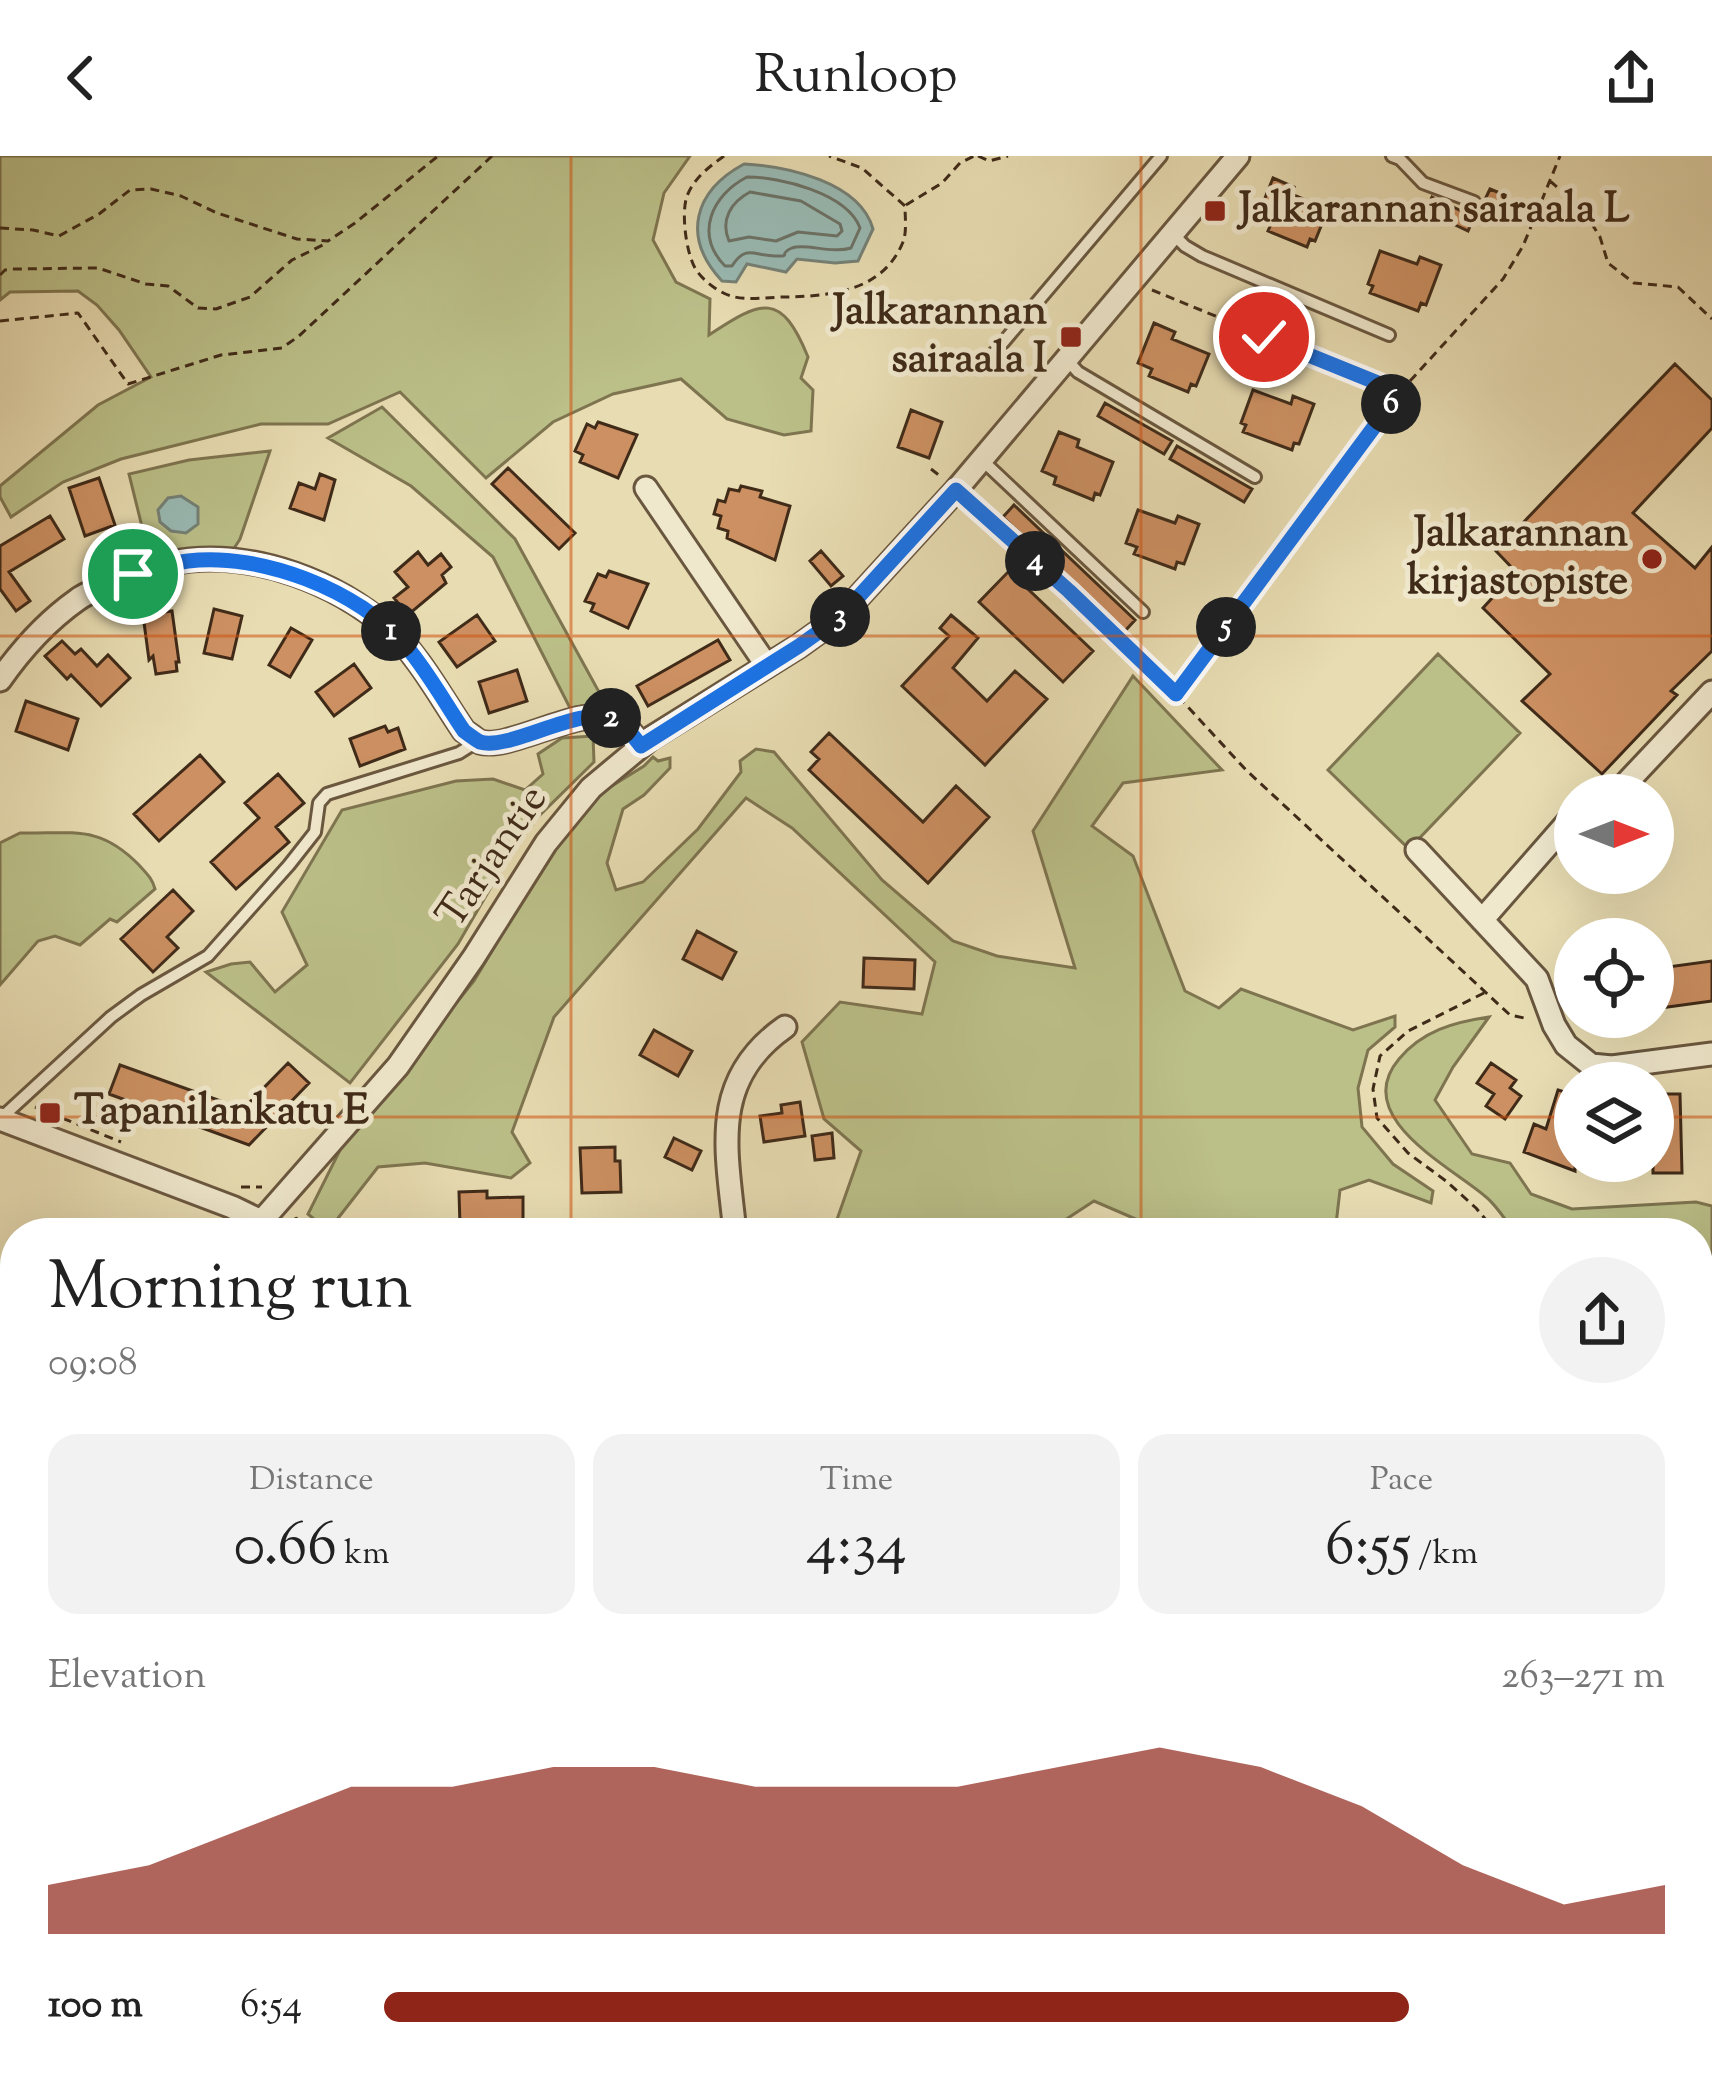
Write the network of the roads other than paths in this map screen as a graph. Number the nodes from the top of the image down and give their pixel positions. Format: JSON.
{"nodes":[{"id":1,"x":1161,"y":156,"type":"edge"},
{"id":2,"x":1238,"y":156,"type":"edge"},
{"id":3,"x":1392,"y":156,"type":"edge"},
{"id":4,"x":1474,"y":202,"type":"dead end"},
{"id":5,"x":1173,"y":234,"type":"junction"},
{"id":6,"x":1389,"y":334,"type":"dead end"},
{"id":7,"x":1066,"y":360,"type":"junction"},
{"id":8,"x":984,"y":365,"type":"dead end"},
{"id":9,"x":982,"y":460,"type":"junction"},
{"id":10,"x":1255,"y":477,"type":"dead end"},
{"id":11,"x":646,"y":488,"type":"dead end"},
{"id":12,"x":1143,"y":612,"type":"dead end"},
{"id":13,"x":767,"y":666,"type":"junction"},
{"id":14,"x":0,"y":680,"type":"edge"},
{"id":15,"x":1712,"y":692,"type":"edge"},
{"id":16,"x":478,"y":741,"type":"junction"},
{"id":17,"x":641,"y":746,"type":"junction"},
{"id":18,"x":1635,"y":774,"type":"edge"},
{"id":19,"x":1554,"y":838,"type":"edge"},
{"id":20,"x":1417,"y":850,"type":"dead end"},
{"id":21,"x":1482,"y":920,"type":"junction"},
{"id":22,"x":785,"y":1027,"type":"dead end"},
{"id":23,"x":1712,"y":1054,"type":"edge"},
{"id":24,"x":0,"y":1119,"type":"edge"},
{"id":25,"x":248,"y":1218,"type":"edge"},
{"id":26,"x":269,"y":1218,"type":"edge"},
{"id":27,"x":733,"y":1218,"type":"edge"}],
"edges":[{"from":1,"to":8,"type":"lane"},
{"from":2,"to":5,"type":"street","name":"Tarjantie"},
{"from":3,"to":4,"type":"lane"},
{"from":5,"to":6,"type":"lane"},
{"from":5,"to":7,"type":"street","name":"Tarjantie"},
{"from":7,"to":9,"type":"street","name":"Tarjantie"},
{"from":7,"to":10,"type":"lane"},
{"from":9,"to":12,"type":"lane"},
{"from":9,"to":13,"type":"street","name":"Tarjantie"},
{"from":11,"to":13,"type":"street"},
{"from":13,"to":17,"type":"street","name":"Tarjantie"},
{"from":14,"to":16,"type":"street"},
{"from":15,"to":18,"type":"street"},
{"from":16,"to":17,"type":"street"},
{"from":16,"to":24,"type":"lane"},
{"from":17,"to":26,"type":"street","name":"Tarjantie"},
{"from":19,"to":21,"type":"street"},
{"from":20,"to":21,"type":"street"},
{"from":21,"to":23,"type":"street"},
{"from":22,"to":27,"type":"street"},
{"from":24,"to":25,"type":"street"}]}
